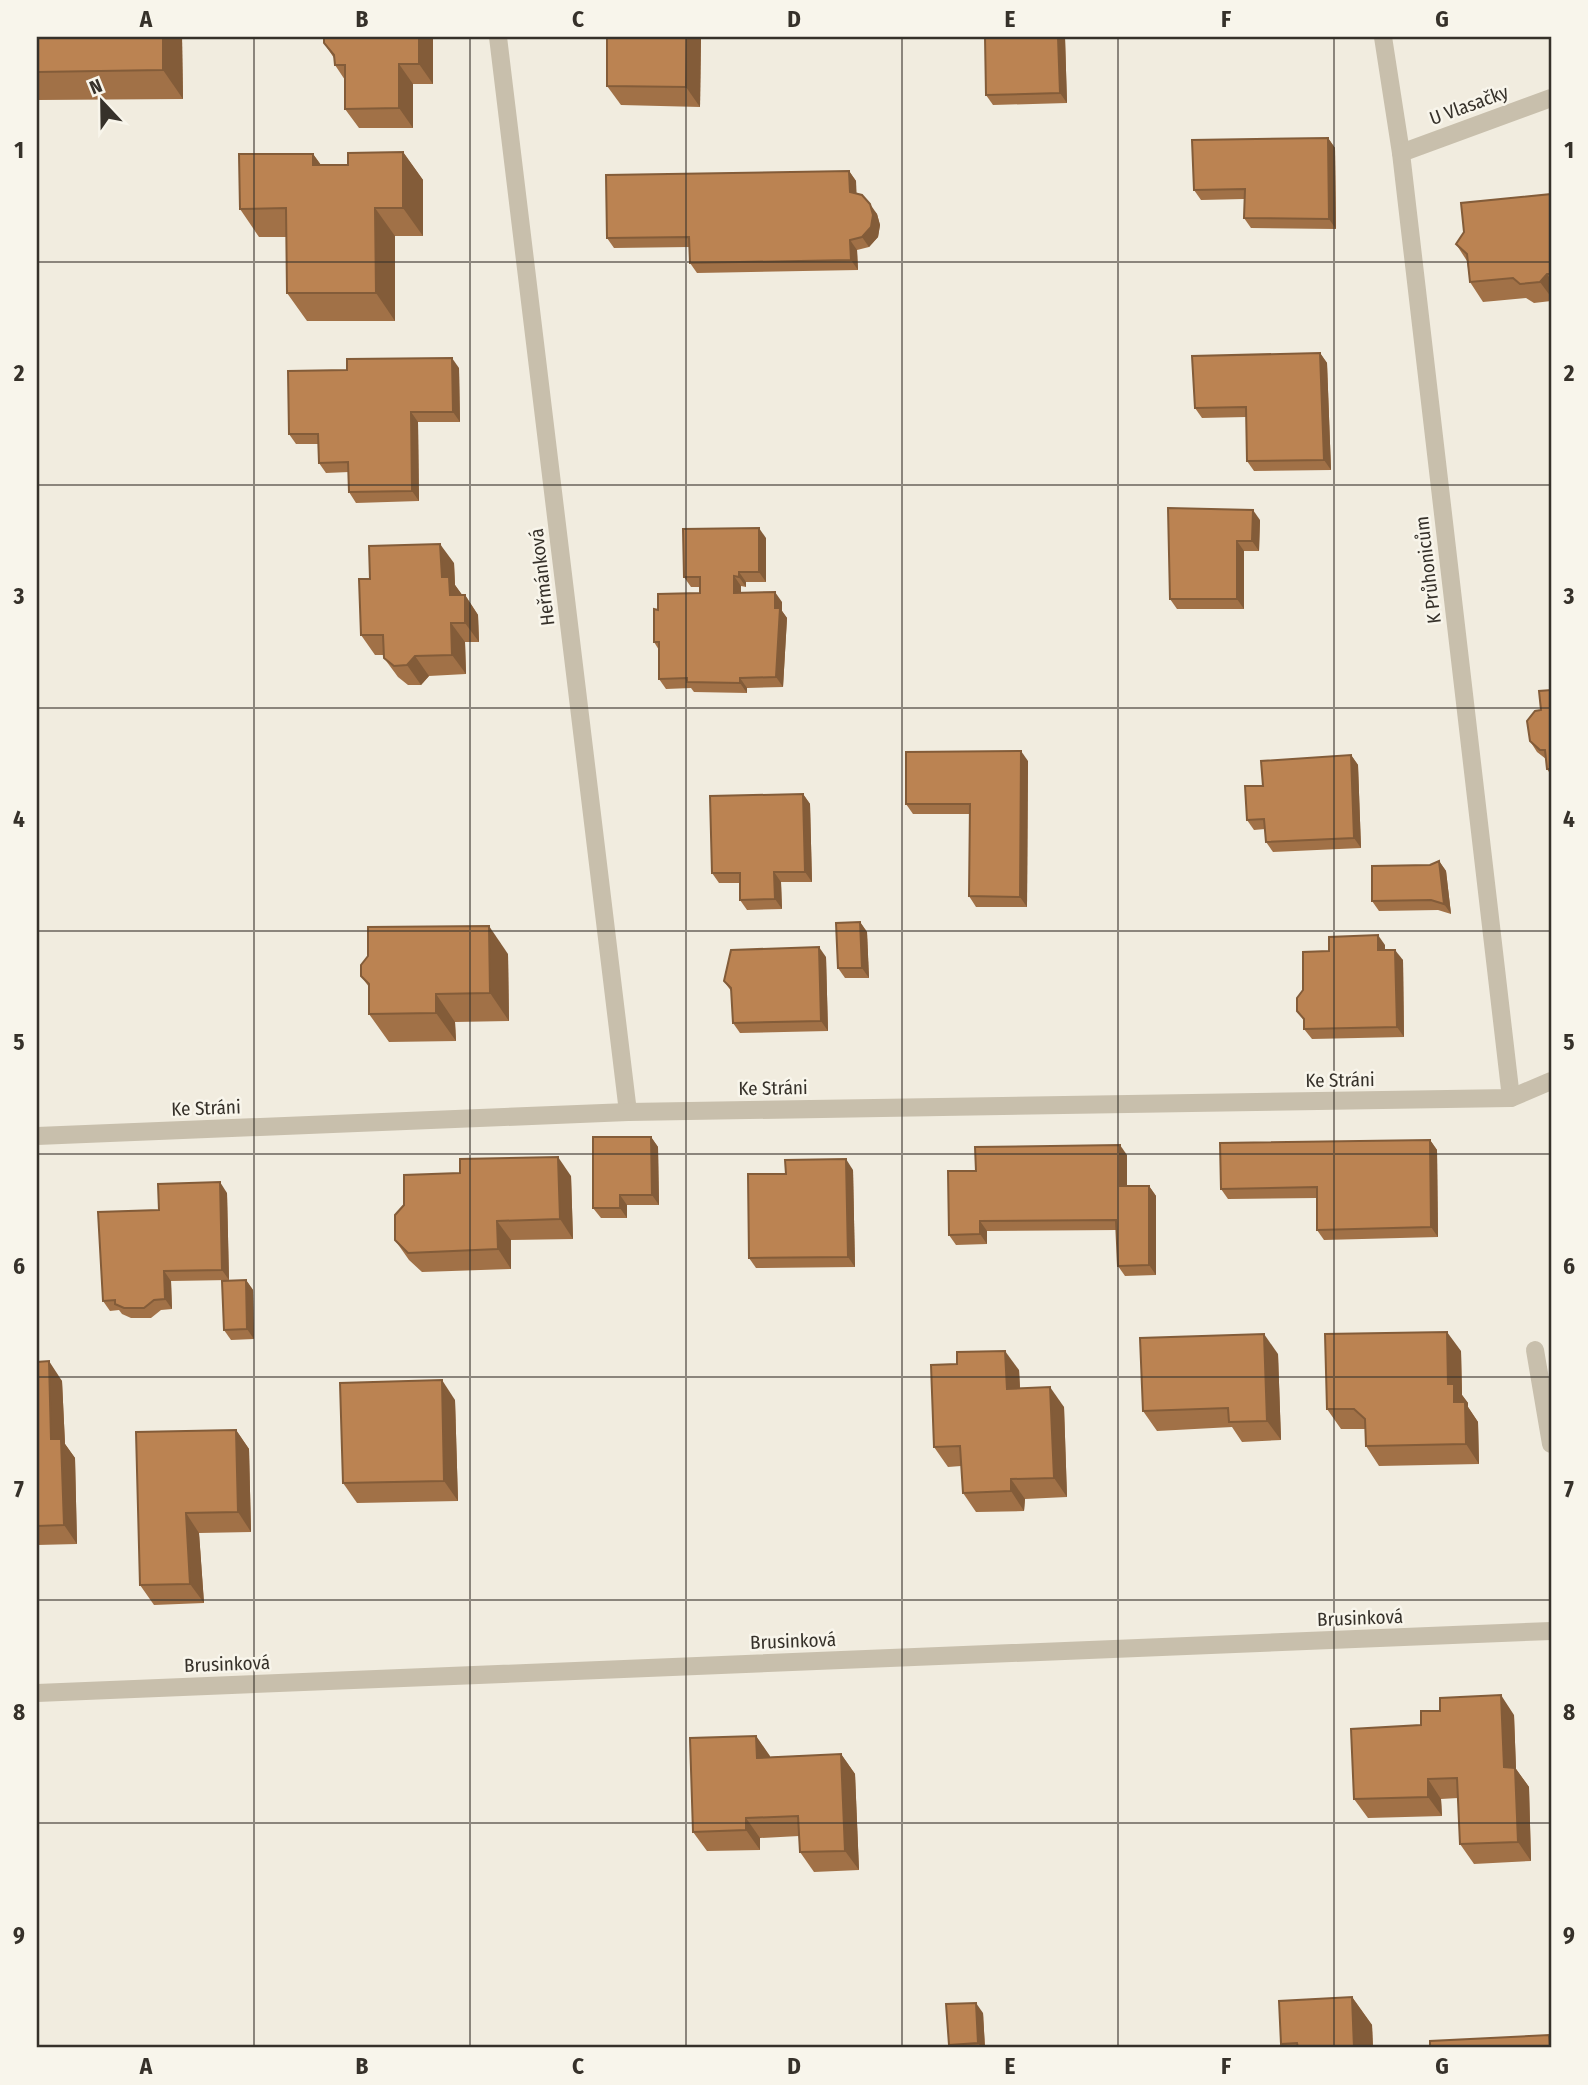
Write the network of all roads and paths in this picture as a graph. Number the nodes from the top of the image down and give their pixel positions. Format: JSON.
{"nodes":[{"id":1,"x":498,"y":37,"type":"edge"},
{"id":2,"x":1383,"y":37,"type":"edge"},
{"id":3,"x":1551,"y":97,"type":"edge"},
{"id":4,"x":1401,"y":153,"type":"junction"},
{"id":5,"x":1551,"y":1081,"type":"edge"},
{"id":6,"x":1511,"y":1098,"type":"junction"},
{"id":7,"x":628,"y":1112,"type":"junction"},
{"id":8,"x":37,"y":1136,"type":"edge"},
{"id":9,"x":1535,"y":1350,"type":"dead end"},
{"id":10,"x":1551,"y":1444,"type":"edge"},
{"id":11,"x":1551,"y":1631,"type":"edge"},
{"id":12,"x":37,"y":1693,"type":"edge"}],
"edges":[{"from":1,"to":7,"type":"street","name":"Heřmánková"},
{"from":2,"to":4,"type":"street","name":"K Průhonicům"},
{"from":3,"to":4,"type":"street","name":"U Vlasačky"},
{"from":4,"to":6,"type":"street","name":"K Průhonicům"},
{"from":5,"to":6,"type":"street"},
{"from":6,"to":7,"type":"street","name":"Ke Stráni"},
{"from":7,"to":8,"type":"street","name":"Ke Stráni"},
{"from":9,"to":10,"type":"street"},
{"from":11,"to":12,"type":"street","name":"Brusinková"}]}
